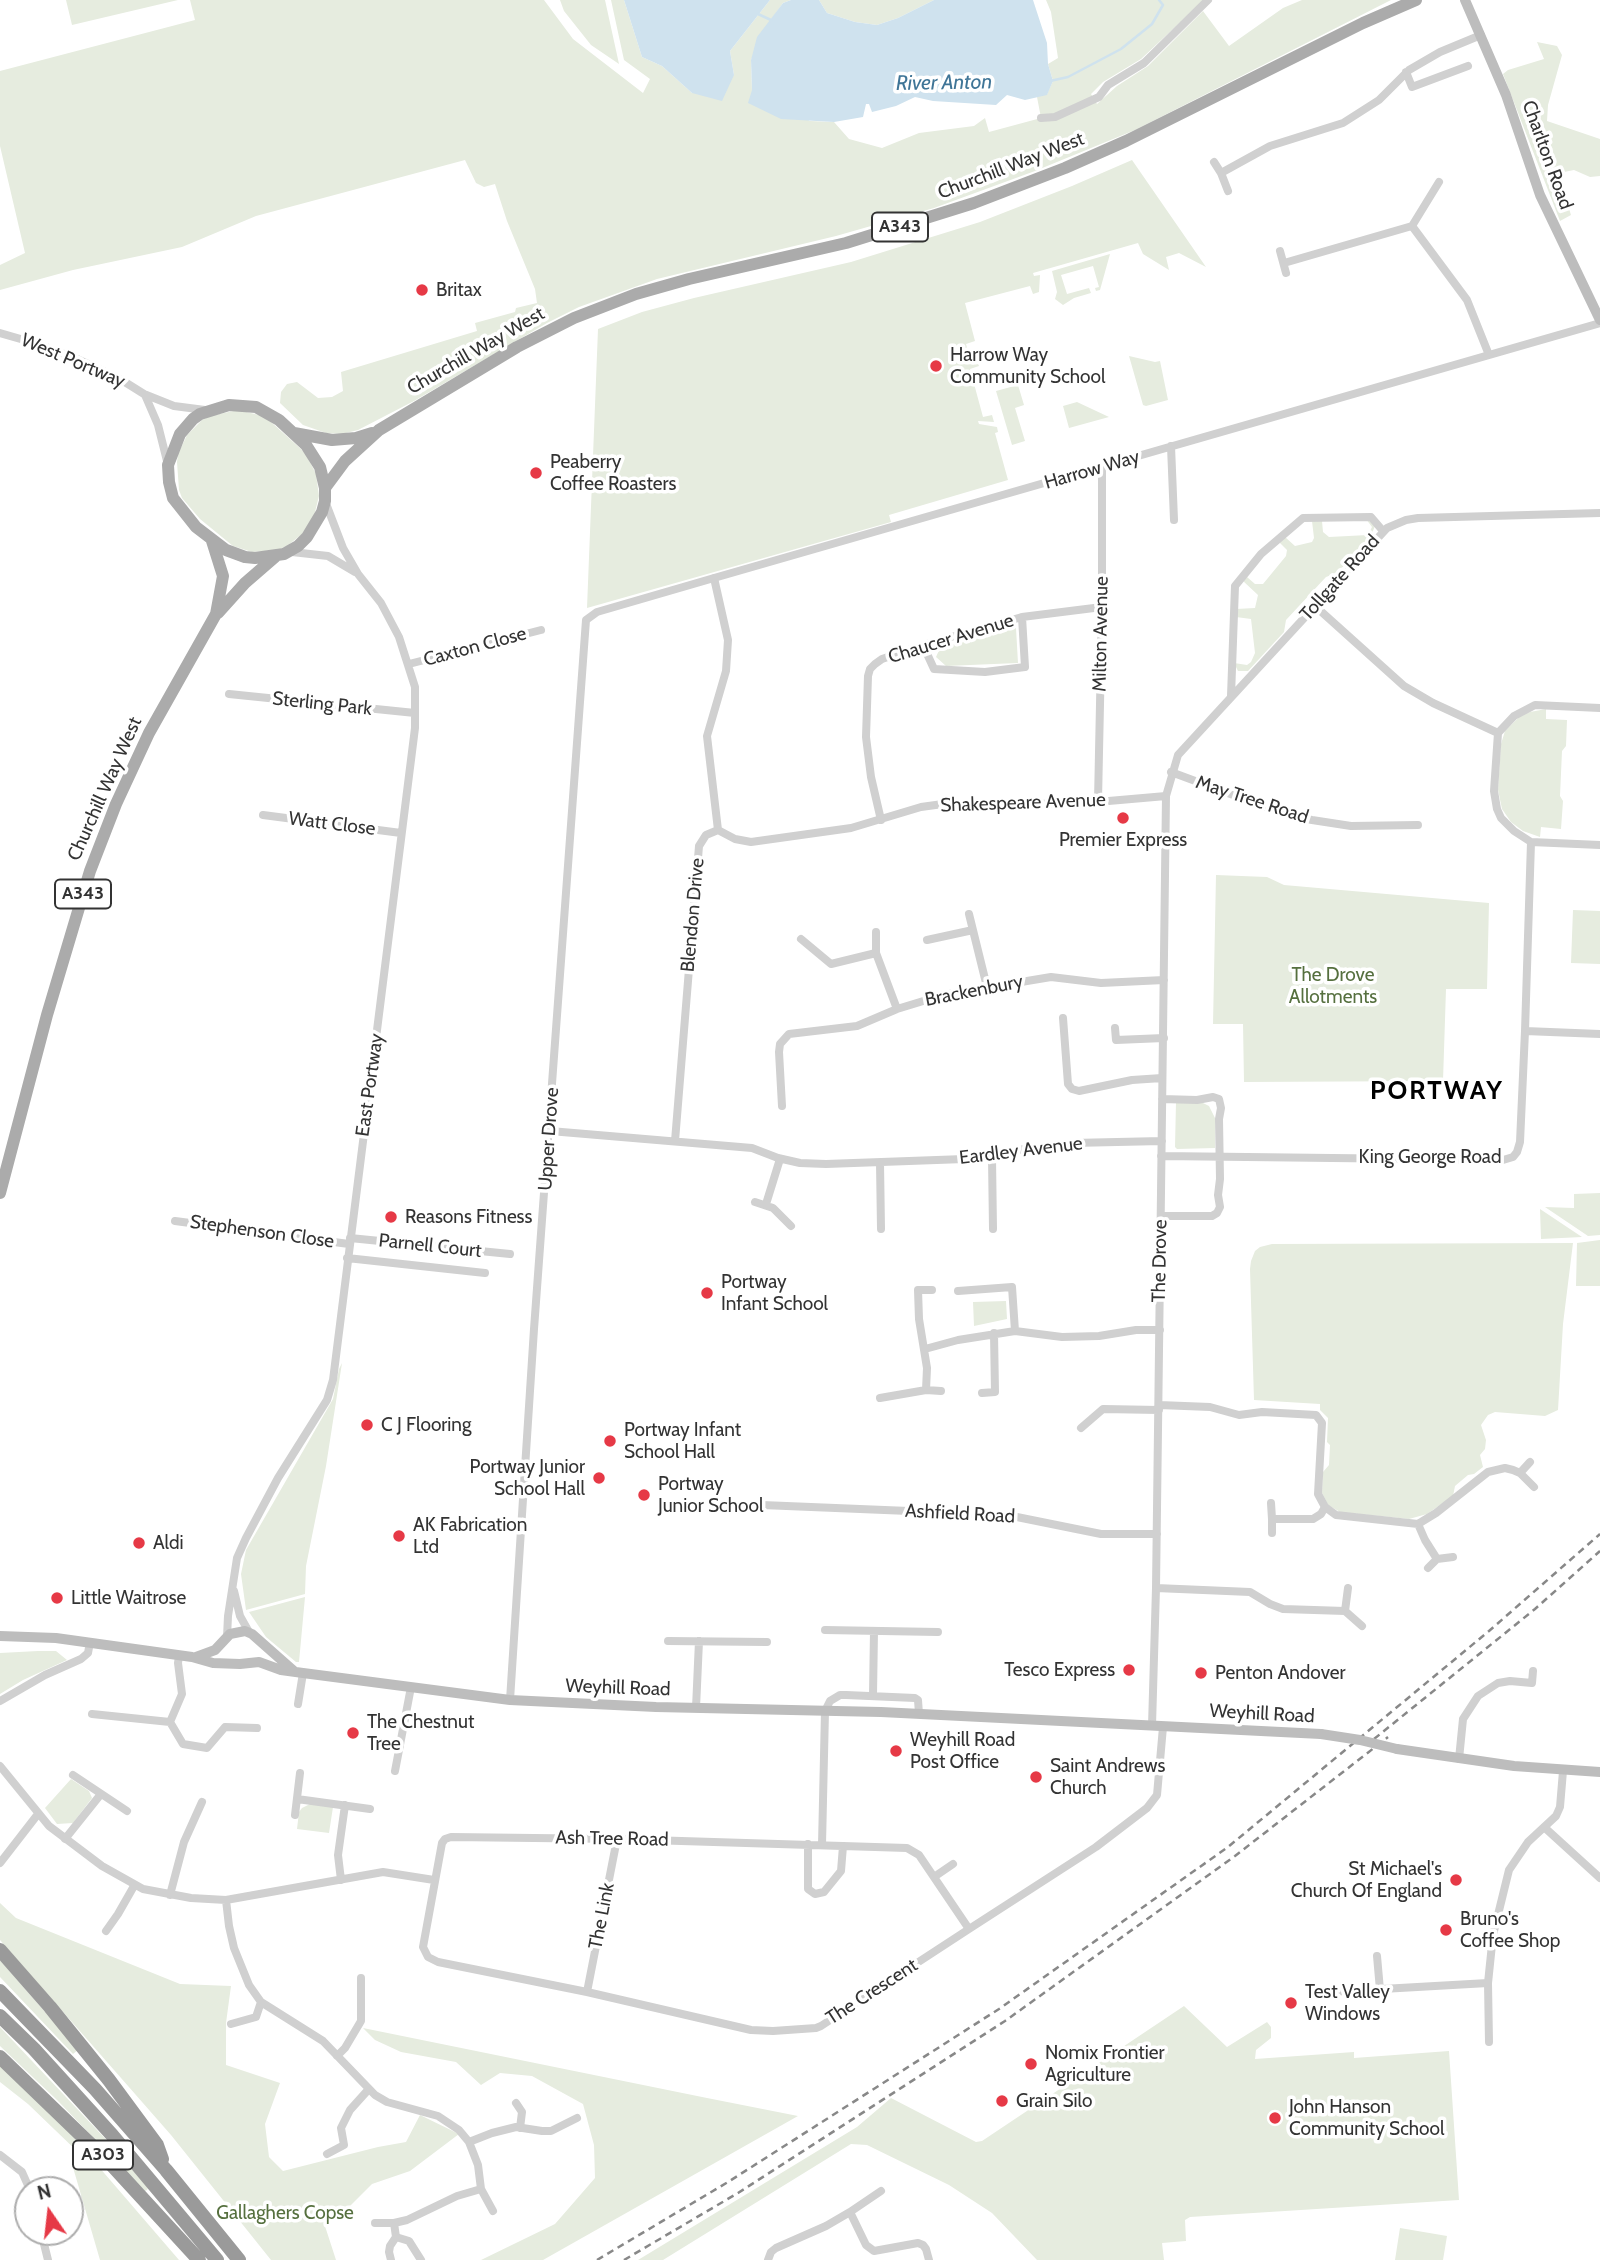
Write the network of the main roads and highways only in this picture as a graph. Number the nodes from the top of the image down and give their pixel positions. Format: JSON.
{"nodes":[{"id":1,"x":1416,"y":0,"type":"edge"},
{"id":2,"x":1465,"y":0,"type":"edge"},
{"id":3,"x":1600,"y":322,"type":"edge"},
{"id":4,"x":379,"y":430,"type":"junction"},
{"id":5,"x":294,"y":432,"type":"junction"},
{"id":6,"x":325,"y":488,"type":"junction"},
{"id":7,"x":212,"y":541,"type":"junction"},
{"id":8,"x":276,"y":557,"type":"junction"},
{"id":9,"x":216,"y":614,"type":"junction"},
{"id":10,"x":0,"y":1193,"type":"edge"},
{"id":11,"x":0,"y":1636,"type":"edge"},
{"id":12,"x":253,"y":1636,"type":"junction"},
{"id":13,"x":225,"y":1640,"type":"junction"},
{"id":14,"x":192,"y":1657,"type":"junction"},
{"id":15,"x":232,"y":1663,"type":"junction"},
{"id":16,"x":248,"y":1663,"type":"junction"},
{"id":17,"x":299,"y":1672,"type":"junction"},
{"id":18,"x":1600,"y":1772,"type":"edge"},
{"id":19,"x":0,"y":1950,"type":"edge"},
{"id":20,"x":0,"y":1992,"type":"edge"},
{"id":21,"x":0,"y":2016,"type":"edge"},
{"id":22,"x":0,"y":2057,"type":"edge"},
{"id":23,"x":166,"y":2170,"type":"junction"},
{"id":24,"x":199,"y":2260,"type":"edge"},
{"id":25,"x":217,"y":2260,"type":"edge"},
{"id":26,"x":239,"y":2260,"type":"edge"}],
"edges":[{"from":1,"to":4,"type":"main road","name":"Churchill Way West","number":"A343"},
{"from":2,"to":3,"type":"main road","name":"Charlton Road"},
{"from":4,"to":5,"type":"main road","name":"Churchill Way West","number":"A343"},
{"from":4,"to":6,"type":"main road","name":"Churchill Way West","number":"A343"},
{"from":5,"to":6,"type":"main road","name":"Churchill Way West"},
{"from":5,"to":7,"type":"main road","name":"Churchill Way West"},
{"from":6,"to":8,"type":"main road","name":"Churchill Way West"},
{"from":7,"to":8,"type":"main road","name":"Churchill Way West"},
{"from":7,"to":9,"type":"main road","name":"Churchill Way West","number":"A343"},
{"from":8,"to":9,"type":"main road","name":"Churchill Way West","number":"A343"},
{"from":9,"to":10,"type":"main road","name":"Churchill Way West","number":"A343"},
{"from":11,"to":14,"type":"main road","name":"Weyhill Road"},
{"from":12,"to":13,"type":"main road","name":"Weyhill Road"},
{"from":12,"to":16,"type":"main road"},
{"from":12,"to":17,"type":"main road"},
{"from":13,"to":14,"type":"main road","name":"Weyhill Road"},
{"from":13,"to":15,"type":"main road"},
{"from":14,"to":15,"type":"main road","name":"Weyhill Road"},
{"from":15,"to":16,"type":"main road","name":"Weyhill Road"},
{"from":16,"to":17,"type":"main road","name":"Weyhill Road"},
{"from":17,"to":18,"type":"main road","name":"Weyhill Road","bridge":true},
{"from":19,"to":23,"type":"highway"},
{"from":20,"to":23,"type":"highway","number":"A303"},
{"from":21,"to":25,"type":"highway","number":"A303"},
{"from":22,"to":24,"type":"highway","number":"A303"},
{"from":23,"to":26,"type":"highway","number":"A303"}]}
